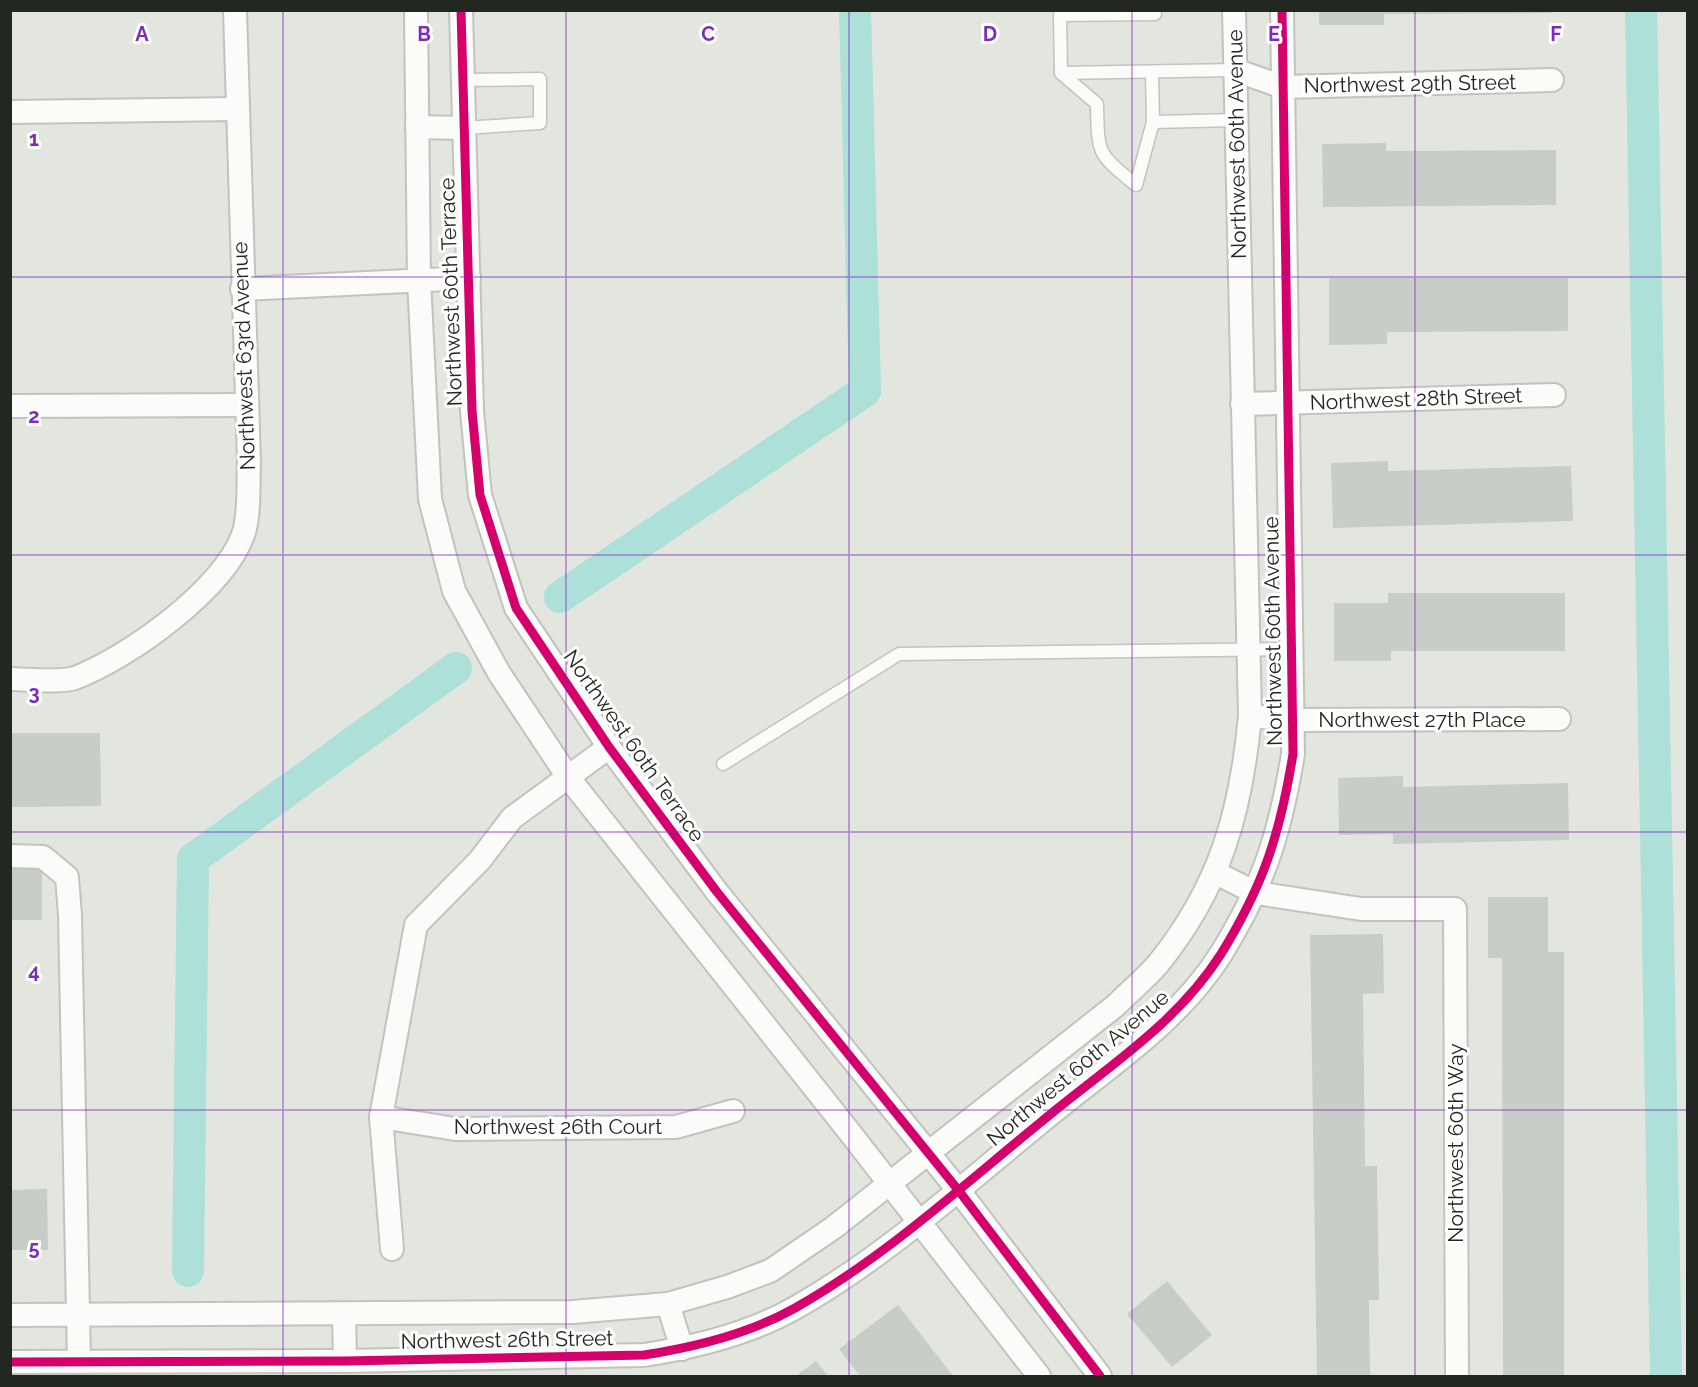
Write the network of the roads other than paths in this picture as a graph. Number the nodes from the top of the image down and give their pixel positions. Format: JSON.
{"nodes":[{"id":1,"x":235,"y":10,"type":"edge"},
{"id":2,"x":416,"y":10,"type":"edge"},
{"id":3,"x":461,"y":10,"type":"edge"},
{"id":4,"x":1234,"y":10,"type":"edge"},
{"id":5,"x":1282,"y":10,"type":"edge"},
{"id":6,"x":1155,"y":14,"type":"dead end"},
{"id":7,"x":1235,"y":70,"type":"junction"},
{"id":8,"x":1152,"y":72,"type":"junction"},
{"id":9,"x":1061,"y":73,"type":"junction"},
{"id":10,"x":463,"y":80,"type":"junction"},
{"id":11,"x":1551,"y":80,"type":"dead end"},
{"id":12,"x":1283,"y":87,"type":"junction"},
{"id":13,"x":238,"y":109,"type":"junction"},
{"id":14,"x":10,"y":112,"type":"edge"},
{"id":15,"x":1235,"y":120,"type":"junction"},
{"id":16,"x":1153,"y":122,"type":"junction"},
{"id":17,"x":417,"y":127,"type":"junction"},
{"id":18,"x":464,"y":128,"type":"junction"},
{"id":19,"x":469,"y":278,"type":"junction"},
{"id":20,"x":419,"y":280,"type":"junction"},
{"id":21,"x":242,"y":289,"type":"junction"},
{"id":22,"x":1554,"y":395,"type":"dead end"},
{"id":23,"x":1289,"y":402,"type":"junction"},
{"id":24,"x":1242,"y":404,"type":"junction"},
{"id":25,"x":247,"y":405,"type":"junction"},
{"id":26,"x":10,"y":406,"type":"edge"},
{"id":27,"x":1290,"y":650,"type":"junction"},
{"id":28,"x":1248,"y":651,"type":"junction"},
{"id":29,"x":10,"y":680,"type":"edge"},
{"id":30,"x":1250,"y":716,"type":"junction"},
{"id":31,"x":1559,"y":719,"type":"dead end"},
{"id":32,"x":1294,"y":720,"type":"junction"},
{"id":33,"x":609,"y":747,"type":"junction"},
{"id":34,"x":723,"y":764,"type":"dead end"},
{"id":35,"x":568,"y":777,"type":"junction"},
{"id":36,"x":10,"y":856,"type":"edge"},
{"id":37,"x":1216,"y":873,"type":"junction"},
{"id":38,"x":1256,"y":893,"type":"junction"},
{"id":39,"x":733,"y":1111,"type":"dead end"},
{"id":40,"x":381,"y":1117,"type":"junction"},
{"id":41,"x":928,"y":1154,"type":"junction"},
{"id":42,"x":890,"y":1184,"type":"junction"},
{"id":43,"x":959,"y":1191,"type":"junction"},
{"id":44,"x":920,"y":1223,"type":"junction"},
{"id":45,"x":392,"y":1249,"type":"dead end"},
{"id":46,"x":668,"y":1304,"type":"junction"},
{"id":47,"x":10,"y":1315,"type":"edge"},
{"id":48,"x":78,"y":1315,"type":"junction"},
{"id":49,"x":344,"y":1315,"type":"junction"},
{"id":50,"x":682,"y":1349,"type":"junction"},
{"id":51,"x":345,"y":1361,"type":"junction"},
{"id":52,"x":10,"y":1362,"type":"edge"},
{"id":53,"x":79,"y":1362,"type":"junction"},
{"id":54,"x":1039,"y":1377,"type":"edge"},
{"id":55,"x":1100,"y":1377,"type":"edge"},
{"id":56,"x":1456,"y":1377,"type":"edge"}],
"edges":[{"from":1,"to":13,"type":"street","name":"Northwest 63rd Avenue"},
{"from":2,"to":17,"type":"street","name":"Northwest 60th Terrace"},
{"from":3,"to":10,"type":"street","name":"Northwest 60th Terrace"},
{"from":4,"to":7,"type":"street","name":"Northwest 60th Avenue"},
{"from":5,"to":12,"type":"street","name":"Northwest 60th Avenue"},
{"from":6,"to":9,"type":"lane"},
{"from":7,"to":8,"type":"lane"},
{"from":7,"to":12,"type":"street","name":"Northwest 29th Street"},
{"from":7,"to":15,"type":"street","name":"Northwest 60th Avenue"},
{"from":8,"to":9,"type":"lane"},
{"from":8,"to":16,"type":"lane"},
{"from":9,"to":16,"type":"lane"},
{"from":10,"to":18,"type":"street","name":"Northwest 60th Terrace"},
{"from":10,"to":18,"type":"lane"},
{"from":11,"to":12,"type":"street","name":"Northwest 29th Street"},
{"from":12,"to":23,"type":"street","name":"Northwest 60th Avenue"},
{"from":13,"to":14,"type":"street"},
{"from":13,"to":21,"type":"street","name":"Northwest 63rd Avenue"},
{"from":15,"to":16,"type":"lane"},
{"from":15,"to":24,"type":"street","name":"Northwest 60th Avenue"},
{"from":17,"to":18,"type":"street"},
{"from":17,"to":20,"type":"street","name":"Northwest 60th Terrace"},
{"from":18,"to":19,"type":"street","name":"Northwest 60th Terrace"},
{"from":19,"to":20,"type":"street"},
{"from":19,"to":33,"type":"street","name":"Northwest 60th Terrace"},
{"from":20,"to":21,"type":"street"},
{"from":20,"to":35,"type":"street","name":"Northwest 60th Terrace"},
{"from":21,"to":25,"type":"street","name":"Northwest 63rd Avenue"},
{"from":22,"to":23,"type":"street","name":"Northwest 28th Street"},
{"from":23,"to":24,"type":"street","name":"Northwest 28th Street"},
{"from":23,"to":27,"type":"street","name":"Northwest 60th Avenue"},
{"from":24,"to":28,"type":"street","name":"Northwest 60th Avenue"},
{"from":25,"to":26,"type":"street"},
{"from":25,"to":29,"type":"street","name":"Northwest 63rd Avenue"},
{"from":27,"to":28,"type":"lane"},
{"from":27,"to":32,"type":"street","name":"Northwest 60th Avenue"},
{"from":28,"to":30,"type":"street","name":"Northwest 60th Avenue"},
{"from":28,"to":34,"type":"lane"},
{"from":30,"to":32,"type":"street","name":"Northwest 27th Place"},
{"from":30,"to":37,"type":"street","name":"Northwest 60th Avenue"},
{"from":31,"to":32,"type":"street","name":"Northwest 27th Place"},
{"from":32,"to":38,"type":"street","name":"Northwest 60th Avenue"},
{"from":33,"to":35,"type":"street"},
{"from":33,"to":41,"type":"street","name":"Northwest 60th Terrace"},
{"from":35,"to":40,"type":"street"},
{"from":35,"to":42,"type":"street","name":"Northwest 60th Terrace"},
{"from":36,"to":48,"type":"street"},
{"from":37,"to":38,"type":"street"},
{"from":37,"to":41,"type":"street","name":"Northwest 60th Avenue"},
{"from":38,"to":43,"type":"street","name":"Northwest 60th Avenue"},
{"from":38,"to":56,"type":"street","name":"Northwest 60th Way"},
{"from":39,"to":40,"type":"street","name":"Northwest 26th Court"},
{"from":40,"to":45,"type":"street"},
{"from":41,"to":42,"type":"street","name":"Northwest 26th Street"},
{"from":41,"to":43,"type":"street","name":"Northwest 60th Terrace"},
{"from":42,"to":44,"type":"street","name":"Northwest 60th Terrace"},
{"from":42,"to":46,"type":"street","name":"Northwest 26th Street"},
{"from":43,"to":44,"type":"street","name":"Northwest 26th Street"},
{"from":43,"to":55,"type":"street","name":"Northwest 60th Terrace"},
{"from":44,"to":50,"type":"street","name":"Northwest 26th Street"},
{"from":44,"to":54,"type":"street","name":"Northwest 60th Terrace"},
{"from":46,"to":49,"type":"street","name":"Northwest 26th Street"},
{"from":46,"to":50,"type":"street"},
{"from":47,"to":48,"type":"street","name":"Northwest 26th Street"},
{"from":48,"to":49,"type":"street","name":"Northwest 26th Street"},
{"from":48,"to":53,"type":"street"},
{"from":49,"to":51,"type":"street"},
{"from":50,"to":51,"type":"street","name":"Northwest 26th Street"},
{"from":51,"to":53,"type":"street","name":"Northwest 26th Street"},
{"from":52,"to":53,"type":"street","name":"Northwest 26th Street"}]}
